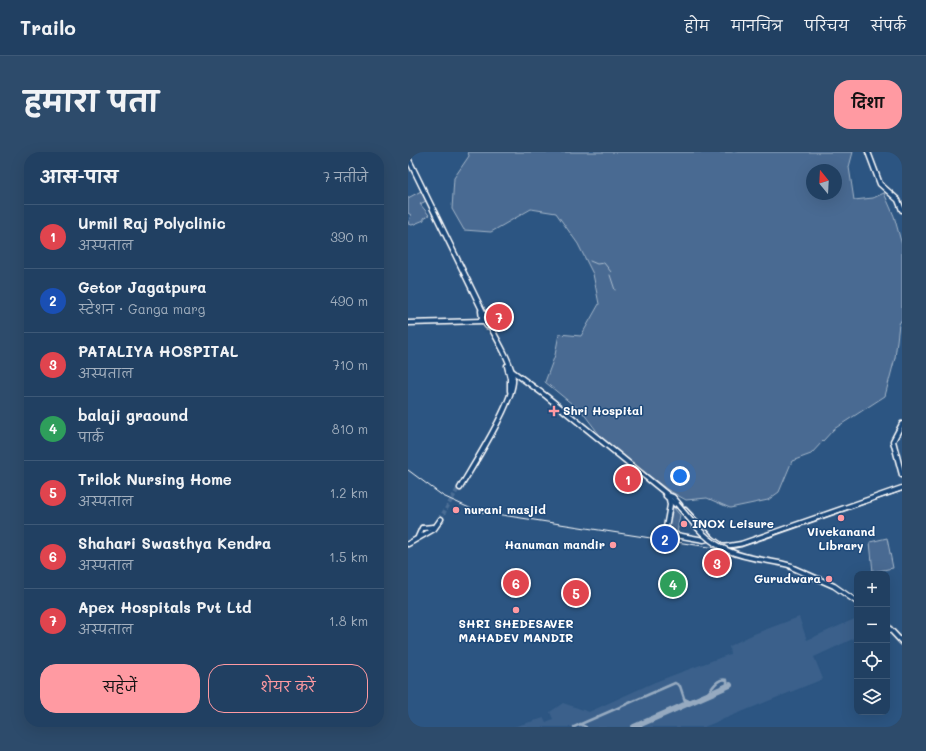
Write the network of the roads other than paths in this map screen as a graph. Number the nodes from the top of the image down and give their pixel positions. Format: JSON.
{"nodes":[{"id":1,"x":868,"y":152,"type":"edge"},
{"id":2,"x":408,"y":158,"type":"edge"},
{"id":3,"x":409,"y":164,"type":"edge"},
{"id":4,"x":883,"y":186,"type":"junction"},
{"id":5,"x":902,"y":205,"type":"edge"},
{"id":6,"x":902,"y":210,"type":"edge"},
{"id":7,"x":456,"y":258,"type":"junction"},
{"id":8,"x":484,"y":319,"type":"junction"},
{"id":9,"x":408,"y":322,"type":"edge"},
{"id":10,"x":512,"y":373,"type":"junction"},
{"id":11,"x":520,"y":380,"type":"junction"},
{"id":12,"x":526,"y":381,"type":"junction"},
{"id":13,"x":514,"y":384,"type":"junction"},
{"id":14,"x":902,"y":424,"type":"edge"},
{"id":15,"x":901,"y":473,"type":"edge"},
{"id":16,"x":464,"y":479,"type":"junction"},
{"id":17,"x":459,"y":487,"type":"tunnel mouth"},
{"id":18,"x":902,"y":488,"type":"edge"},
{"id":19,"x":668,"y":496,"type":"junction"},
{"id":20,"x":676,"y":505,"type":"junction"},
{"id":21,"x":433,"y":528,"type":"junction"},
{"id":22,"x":418,"y":537,"type":"junction"},
{"id":23,"x":710,"y":538,"type":"junction"},
{"id":24,"x":408,"y":543,"type":"edge"},
{"id":25,"x":854,"y":598,"type":"edge"},
{"id":26,"x":890,"y":628,"type":"edge"},
{"id":27,"x":902,"y":641,"type":"edge"}],
"edges":[{"from":1,"to":4,"type":"main road"},
{"from":2,"to":7,"type":"main road"},
{"from":3,"to":7,"type":"main road"},
{"from":4,"to":5,"type":"main road"},
{"from":4,"to":6,"type":"main road"},
{"from":7,"to":8,"type":"main road"},
{"from":8,"to":9,"type":"main road"},
{"from":8,"to":10,"type":"main road"},
{"from":10,"to":11,"type":"main road"},
{"from":10,"to":12,"type":"main road"},
{"from":10,"to":13,"type":"main road"},
{"from":10,"to":16,"type":"main road"},
{"from":11,"to":12,"type":"main road"},
{"from":11,"to":13,"type":"main road"},
{"from":12,"to":19,"type":"main road"},
{"from":13,"to":16,"type":"main road"},
{"from":14,"to":15,"type":"main road"},
{"from":16,"to":17,"type":"main road"},
{"from":18,"to":23,"type":"main road"},
{"from":19,"to":20,"type":"main road"},
{"from":19,"to":23,"type":"main road"},
{"from":19,"to":23,"type":"main road"},
{"from":20,"to":23,"type":"main road"},
{"from":20,"to":25,"type":"main road","bridge":true},
{"from":21,"to":22,"type":"main road"},
{"from":21,"to":22,"type":"main road"},
{"from":21,"to":24,"type":"main road"},
{"from":22,"to":24,"type":"main road"},
{"from":26,"to":27,"type":"main road"}]}
